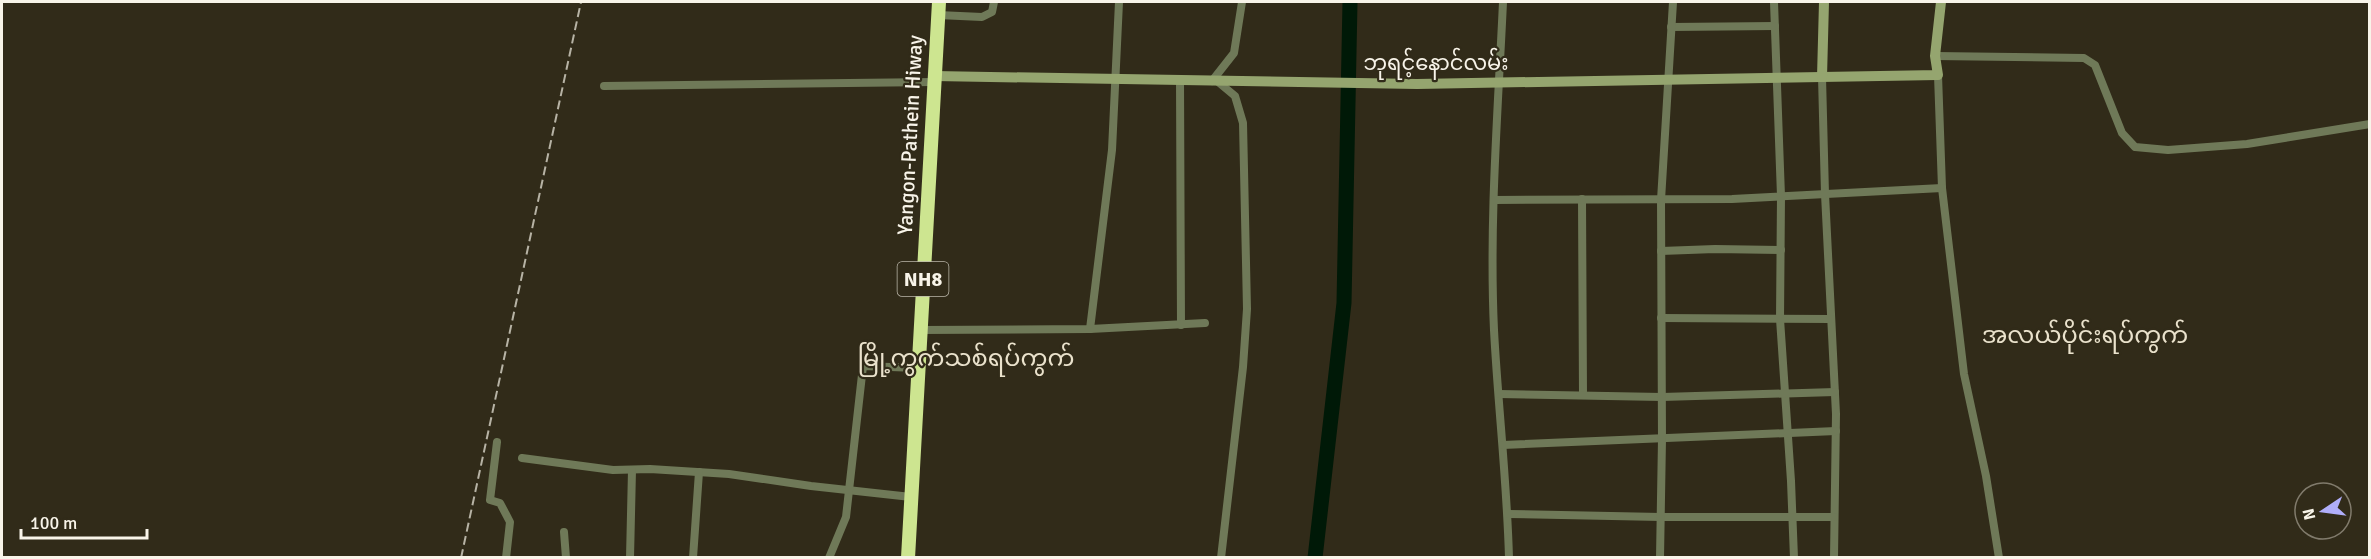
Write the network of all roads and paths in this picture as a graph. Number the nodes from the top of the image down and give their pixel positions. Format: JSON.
{"nodes":[{"id":1,"x":993,"y":2,"type":"edge"},
{"id":2,"x":1119,"y":2,"type":"edge"},
{"id":3,"x":1242,"y":2,"type":"edge"},
{"id":4,"x":1503,"y":2,"type":"edge"},
{"id":5,"x":1672,"y":2,"type":"edge"},
{"id":6,"x":1774,"y":2,"type":"edge"},
{"id":7,"x":1824,"y":2,"type":"edge"},
{"id":8,"x":1941,"y":2,"type":"edge"},
{"id":9,"x":939,"y":8,"type":"edge"},
{"id":10,"x":1775,"y":26,"type":"junction"},
{"id":11,"x":1671,"y":27,"type":"junction"},
{"id":12,"x":1935,"y":56,"type":"junction"},
{"id":13,"x":1938,"y":75,"type":"junction"},
{"id":14,"x":1777,"y":77,"type":"junction"},
{"id":15,"x":1822,"y":77,"type":"junction"},
{"id":16,"x":1669,"y":78,"type":"junction"},
{"id":17,"x":934,"y":79,"type":"junction"},
{"id":18,"x":1115,"y":79,"type":"junction"},
{"id":19,"x":1179,"y":80,"type":"junction"},
{"id":20,"x":1216,"y":81,"type":"junction"},
{"id":21,"x":1499,"y":82,"type":"junction"},
{"id":22,"x":604,"y":86,"type":"dead end"},
{"id":23,"x":2370,"y":124,"type":"edge"},
{"id":24,"x":1942,"y":188,"type":"junction"},
{"id":25,"x":1825,"y":194,"type":"junction"},
{"id":26,"x":1781,"y":196,"type":"junction"},
{"id":27,"x":1582,"y":199,"type":"junction"},
{"id":28,"x":1494,"y":200,"type":"junction"},
{"id":29,"x":1661,"y":200,"type":"junction"},
{"id":30,"x":1781,"y":250,"type":"junction"},
{"id":31,"x":1661,"y":251,"type":"junction"},
{"id":32,"x":1662,"y":318,"type":"junction"},
{"id":33,"x":1831,"y":318,"type":"junction"},
{"id":34,"x":1780,"y":319,"type":"junction"},
{"id":35,"x":1204,"y":323,"type":"dead end"},
{"id":36,"x":1181,"y":325,"type":"junction"},
{"id":37,"x":1090,"y":329,"type":"junction"},
{"id":38,"x":921,"y":330,"type":"junction"},
{"id":39,"x":918,"y":368,"type":"junction"},
{"id":40,"x":1835,"y":392,"type":"junction"},
{"id":41,"x":1499,"y":394,"type":"junction"},
{"id":42,"x":1786,"y":394,"type":"junction"},
{"id":43,"x":1583,"y":395,"type":"junction"},
{"id":44,"x":1662,"y":397,"type":"junction"},
{"id":45,"x":1836,"y":431,"type":"junction"},
{"id":46,"x":1788,"y":433,"type":"junction"},
{"id":47,"x":1662,"y":439,"type":"junction"},
{"id":48,"x":497,"y":442,"type":"dead end"},
{"id":49,"x":1503,"y":445,"type":"junction"},
{"id":50,"x":522,"y":458,"type":"dead end"},
{"id":51,"x":632,"y":470,"type":"junction"},
{"id":52,"x":699,"y":472,"type":"junction"},
{"id":53,"x":850,"y":491,"type":"junction"},
{"id":54,"x":911,"y":497,"type":"junction"},
{"id":55,"x":1508,"y":514,"type":"junction"},
{"id":56,"x":1792,"y":517,"type":"junction"},
{"id":57,"x":1834,"y":517,"type":"junction"},
{"id":58,"x":1661,"y":518,"type":"junction"},
{"id":59,"x":564,"y":532,"type":"dead end"},
{"id":60,"x":506,"y":558,"type":"edge"},
{"id":61,"x":566,"y":558,"type":"edge"},
{"id":62,"x":630,"y":558,"type":"edge"},
{"id":63,"x":693,"y":558,"type":"edge"},
{"id":64,"x":830,"y":558,"type":"edge"},
{"id":65,"x":908,"y":558,"type":"edge"},
{"id":66,"x":1221,"y":558,"type":"edge"},
{"id":67,"x":1509,"y":558,"type":"edge"},
{"id":68,"x":1660,"y":558,"type":"edge"},
{"id":69,"x":1794,"y":558,"type":"edge"},
{"id":70,"x":1834,"y":558,"type":"edge"},
{"id":71,"x":2000,"y":558,"type":"edge"}],
"edges":[{"from":1,"to":9,"type":"street"},
{"from":2,"to":18,"type":"street"},
{"from":3,"to":20,"type":"street"},
{"from":4,"to":21,"type":"street"},
{"from":5,"to":11,"type":"street"},
{"from":6,"to":10,"type":"street"},
{"from":7,"to":15,"type":"street"},
{"from":8,"to":12,"type":"street"},
{"from":9,"to":17,"type":"highway","name":"Yangon-Pathein Hiway","number":"NH8"},
{"from":10,"to":11,"type":"street"},
{"from":10,"to":14,"type":"street"},
{"from":11,"to":16,"type":"street"},
{"from":12,"to":13,"type":"street"},
{"from":12,"to":23,"type":"street"},
{"from":13,"to":15,"type":"street","name":"ဘုရင့်နောင်လမ်း"},
{"from":13,"to":24,"type":"street"},
{"from":14,"to":15,"type":"street","name":"ဘုရင့်နောင်လမ်း"},
{"from":14,"to":16,"type":"street","name":"ဘုရင့်နောင်လမ်း"},
{"from":14,"to":26,"type":"street"},
{"from":15,"to":25,"type":"street"},
{"from":16,"to":21,"type":"street","name":"ဘုရင့်နောင်လမ်း"},
{"from":16,"to":29,"type":"street"},
{"from":17,"to":18,"type":"street","name":"ဘုရင့်နောင်လမ်း"},
{"from":17,"to":22,"type":"street"},
{"from":17,"to":38,"type":"highway","name":"Yangon-Pathein Hiway","number":"NH8"},
{"from":18,"to":19,"type":"street","name":"ဘုရင့်နောင်လမ်း"},
{"from":18,"to":37,"type":"street"},
{"from":19,"to":20,"type":"street","name":"ဘုရင့်နောင်လမ်း"},
{"from":19,"to":36,"type":"street"},
{"from":20,"to":21,"type":"street","name":"ဘုရင့်နောင်လမ်း"},
{"from":20,"to":66,"type":"street"},
{"from":21,"to":28,"type":"street"},
{"from":24,"to":25,"type":"street"},
{"from":24,"to":71,"type":"street"},
{"from":25,"to":26,"type":"street"},
{"from":25,"to":33,"type":"street"},
{"from":26,"to":29,"type":"street"},
{"from":26,"to":30,"type":"street"},
{"from":27,"to":28,"type":"street"},
{"from":27,"to":29,"type":"street"},
{"from":27,"to":43,"type":"street"},
{"from":28,"to":41,"type":"street"},
{"from":29,"to":31,"type":"street"},
{"from":30,"to":31,"type":"street"},
{"from":30,"to":34,"type":"street"},
{"from":31,"to":32,"type":"street"},
{"from":32,"to":34,"type":"street"},
{"from":32,"to":44,"type":"street"},
{"from":33,"to":34,"type":"street"},
{"from":33,"to":40,"type":"street"},
{"from":34,"to":42,"type":"street"},
{"from":35,"to":36,"type":"street"},
{"from":36,"to":37,"type":"street"},
{"from":37,"to":38,"type":"street"},
{"from":38,"to":39,"type":"highway","name":"Yangon-Pathein Hiway","number":"NH8"},
{"from":39,"to":53,"type":"street"},
{"from":39,"to":54,"type":"highway","name":"Yangon-Pathein Hiway","number":"NH8"},
{"from":40,"to":42,"type":"street"},
{"from":40,"to":45,"type":"street"},
{"from":41,"to":43,"type":"street"},
{"from":41,"to":49,"type":"street"},
{"from":42,"to":44,"type":"street"},
{"from":42,"to":46,"type":"street"},
{"from":43,"to":44,"type":"street"},
{"from":44,"to":47,"type":"street"},
{"from":45,"to":46,"type":"street"},
{"from":45,"to":57,"type":"street"},
{"from":46,"to":47,"type":"street"},
{"from":46,"to":56,"type":"street"},
{"from":47,"to":49,"type":"street"},
{"from":47,"to":58,"type":"street"},
{"from":48,"to":60,"type":"street"},
{"from":49,"to":55,"type":"street"},
{"from":50,"to":51,"type":"street"},
{"from":51,"to":52,"type":"street"},
{"from":51,"to":62,"type":"street"},
{"from":52,"to":53,"type":"street"},
{"from":52,"to":63,"type":"street"},
{"from":53,"to":54,"type":"street"},
{"from":53,"to":64,"type":"street"},
{"from":54,"to":65,"type":"highway","name":"Yangon-Pathein Hiway","number":"NH8"},
{"from":55,"to":58,"type":"street"},
{"from":55,"to":67,"type":"street"},
{"from":56,"to":57,"type":"street"},
{"from":56,"to":58,"type":"street"},
{"from":56,"to":69,"type":"street"},
{"from":57,"to":70,"type":"street"},
{"from":58,"to":68,"type":"street"},
{"from":59,"to":61,"type":"street"}]}
